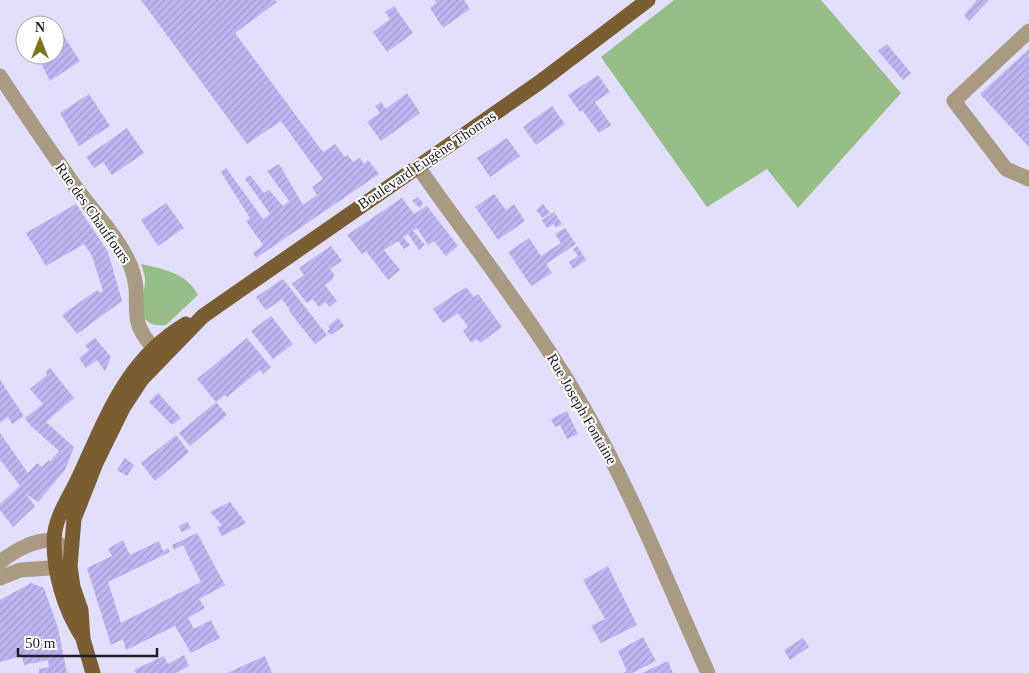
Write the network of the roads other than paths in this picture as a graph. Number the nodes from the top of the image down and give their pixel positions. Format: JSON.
{"nodes":[{"id":1,"x":648,"y":0,"type":"edge"},
{"id":2,"x":1029,"y":31,"type":"edge"},
{"id":3,"x":0,"y":76,"type":"edge"},
{"id":4,"x":418,"y":167,"type":"junction"},
{"id":5,"x":1029,"y":179,"type":"edge"},
{"id":6,"x":158,"y":352,"type":"junction"},
{"id":7,"x":61,"y":551,"type":"junction"},
{"id":8,"x":0,"y":562,"type":"edge"},
{"id":9,"x":0,"y":578,"type":"edge"},
{"id":10,"x":73,"y":587,"type":"junction"},
{"id":11,"x":84,"y":639,"type":"junction"},
{"id":12,"x":94,"y":673,"type":"edge"},
{"id":13,"x":708,"y":673,"type":"edge"}],
"edges":[{"from":1,"to":4,"type":"main road","name":"Boulevard Eugène Thomas"},
{"from":2,"to":5,"type":"street"},
{"from":3,"to":6,"type":"street","name":"Rue des Chauffours"},
{"from":4,"to":6,"type":"main road","name":"Boulevard Eugène Thomas"},
{"from":4,"to":13,"type":"street","name":"Rue Joseph Fontaine"},
{"from":6,"to":7,"type":"main road","name":"Boulevard Eugène Thomas"},
{"from":6,"to":7,"type":"main road","name":"Boulevard Eugène Thomas"},
{"from":7,"to":8,"type":"street"},
{"from":7,"to":9,"type":"street"},
{"from":7,"to":10,"type":"street"},
{"from":7,"to":10,"type":"main road"},
{"from":7,"to":11,"type":"main road"},
{"from":10,"to":11,"type":"main road"},
{"from":11,"to":12,"type":"main road"}]}
